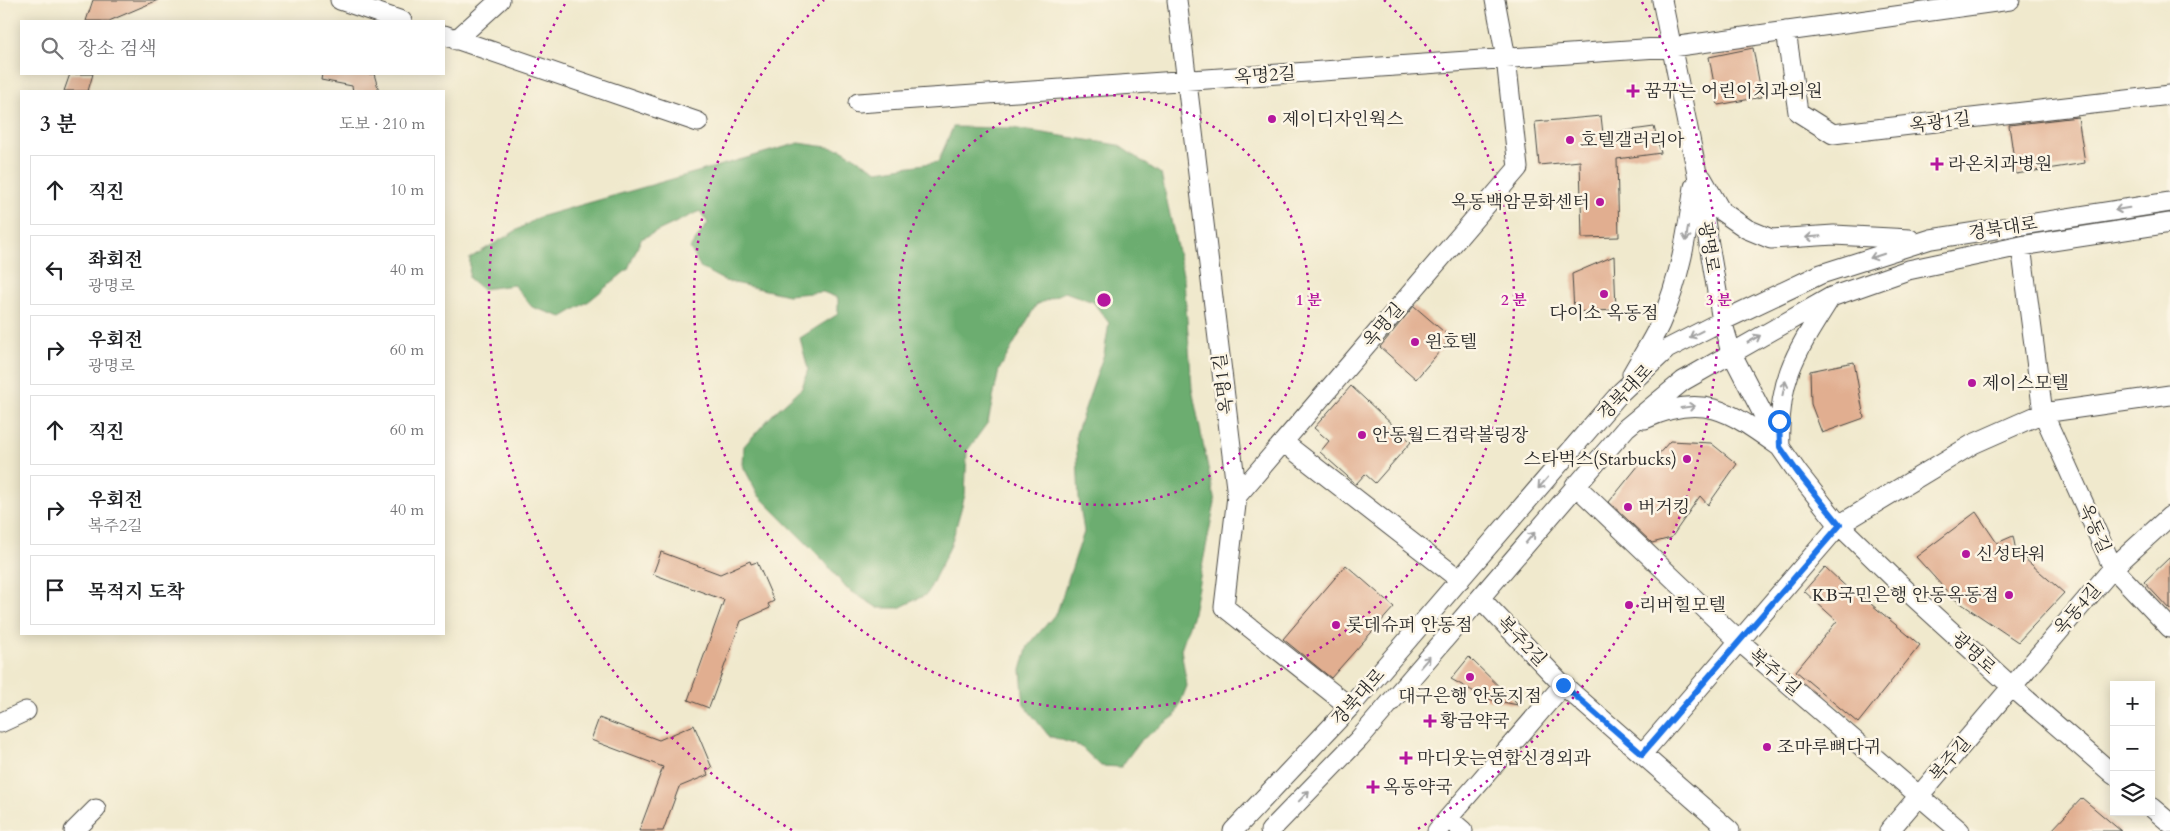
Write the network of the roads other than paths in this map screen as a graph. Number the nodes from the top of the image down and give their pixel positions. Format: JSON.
{"nodes":[{"id":1,"x":340,"y":0,"type":"edge"},
{"id":2,"x":500,"y":0,"type":"edge"},
{"id":3,"x":1177,"y":0,"type":"edge"},
{"id":4,"x":1494,"y":0,"type":"edge"},
{"id":5,"x":1662,"y":0,"type":"edge"},
{"id":6,"x":2010,"y":0,"type":"edge"},
{"id":7,"x":399,"y":20,"type":"edge"},
{"id":8,"x":1786,"y":31,"type":"junction"},
{"id":9,"x":450,"y":37,"type":"edge"},
{"id":10,"x":1672,"y":47,"type":"junction"},
{"id":11,"x":1506,"y":58,"type":"junction"},
{"id":12,"x":1188,"y":80,"type":"junction"},
{"id":13,"x":2170,"y":95,"type":"edge"},
{"id":14,"x":858,"y":103,"type":"dead end"},
{"id":15,"x":698,"y":122,"type":"dead end"},
{"id":16,"x":1696,"y":168,"type":"junction"},
{"id":17,"x":2170,"y":202,"type":"edge"},
{"id":18,"x":2170,"y":223,"type":"edge"},
{"id":19,"x":1931,"y":239,"type":"junction"},
{"id":20,"x":2021,"y":246,"type":"junction"},
{"id":21,"x":1831,"y":298,"type":"junction"},
{"id":22,"x":1722,"y":321,"type":"junction"},
{"id":23,"x":1731,"y":352,"type":"junction"},
{"id":24,"x":1621,"y":392,"type":"junction"},
{"id":25,"x":2170,"y":395,"type":"edge"},
{"id":26,"x":2043,"y":413,"type":"junction"},
{"id":27,"x":1626,"y":428,"type":"junction"},
{"id":28,"x":1283,"y":442,"type":"junction"},
{"id":29,"x":1780,"y":447,"type":"junction"},
{"id":30,"x":1575,"y":485,"type":"junction"},
{"id":31,"x":1237,"y":496,"type":"junction"},
{"id":32,"x":2170,"y":516,"type":"edge"},
{"id":33,"x":1840,"y":525,"type":"junction"},
{"id":34,"x":2113,"y":568,"type":"junction"},
{"id":35,"x":1460,"y":580,"type":"junction"},
{"id":36,"x":1480,"y":598,"type":"junction"},
{"id":37,"x":2170,"y":628,"type":"edge"},
{"id":38,"x":1740,"y":642,"type":"junction"},
{"id":39,"x":1563,"y":685,"type":"junction"},
{"id":40,"x":2011,"y":686,"type":"junction"},
{"id":41,"x":1350,"y":707,"type":"junction"},
{"id":42,"x":26,"y":711,"type":"dead end"},
{"id":43,"x":0,"y":723,"type":"edge"},
{"id":44,"x":1642,"y":754,"type":"junction"},
{"id":45,"x":2110,"y":771,"type":"edge"},
{"id":46,"x":1920,"y":795,"type":"junction"},
{"id":47,"x":96,"y":809,"type":"dead end"},
{"id":48,"x":2155,"y":810,"type":"edge"},
{"id":49,"x":2170,"y":823,"type":"edge"},
{"id":50,"x":1443,"y":825,"type":"edge"},
{"id":51,"x":74,"y":831,"type":"edge"},
{"id":52,"x":1233,"y":831,"type":"edge"},
{"id":53,"x":1270,"y":831,"type":"edge"},
{"id":54,"x":1463,"y":831,"type":"edge"},
{"id":55,"x":1730,"y":831,"type":"edge"},
{"id":56,"x":1889,"y":831,"type":"edge"},
{"id":57,"x":1960,"y":831,"type":"edge"}],
"edges":[{"from":1,"to":7,"type":"street"},
{"from":2,"to":9,"type":"street"},
{"from":3,"to":12,"type":"street","name":"옥명1길"},
{"from":4,"to":11,"type":"street","name":"옥명길"},
{"from":5,"to":10,"type":"street","name":"광명로"},
{"from":6,"to":8,"type":"street"},
{"from":8,"to":10,"type":"street"},
{"from":8,"to":13,"type":"street","name":"옥광1길"},
{"from":9,"to":15,"type":"street"},
{"from":10,"to":11,"type":"street","name":"옥명2길"},
{"from":10,"to":16,"type":"street","name":"광명로"},
{"from":11,"to":12,"type":"street","name":"옥명2길"},
{"from":11,"to":28,"type":"street","name":"옥명길"},
{"from":12,"to":14,"type":"street","name":"옥명2길"},
{"from":12,"to":31,"type":"street","name":"옥명1길"},
{"from":19,"to":16,"type":"street","one_way":true},
{"from":16,"to":22,"type":"street","name":"광명로"},
{"from":16,"to":24,"type":"street","one_way":true},
{"from":17,"to":19,"type":"street","name":"경북대로","one_way":true},
{"from":18,"to":20,"type":"street","name":"경북대로"},
{"from":19,"to":22,"type":"street","name":"경북대로","one_way":true},
{"from":20,"to":21,"type":"street","name":"경북대로"},
{"from":20,"to":26,"type":"street","name":"옥동길"},
{"from":23,"to":21,"type":"street","name":"경북대로","one_way":true},
{"from":29,"to":21,"type":"street","one_way":true},
{"from":22,"to":23,"type":"street","name":"광명로"},
{"from":22,"to":24,"type":"street","name":"경북대로","one_way":true},
{"from":23,"to":27,"type":"street","name":"경북대로"},
{"from":23,"to":29,"type":"street","name":"광명로"},
{"from":24,"to":35,"type":"street","name":"경북대로","one_way":true},
{"from":25,"to":26,"type":"street"},
{"from":26,"to":33,"type":"street"},
{"from":26,"to":34,"type":"street","name":"옥동길"},
{"from":27,"to":29,"type":"street","one_way":true},
{"from":27,"to":30,"type":"street","name":"경북대로"},
{"from":28,"to":31,"type":"street","name":"옥명길"},
{"from":28,"to":35,"type":"street"},
{"from":29,"to":33,"type":"street","name":"광명로"},
{"from":36,"to":30,"type":"street","name":"경북대로","one_way":true},
{"from":30,"to":38,"type":"street","name":"복주1길"},
{"from":31,"to":41,"type":"street","name":"옥명1길"},
{"from":32,"to":34,"type":"street","name":"옥동4길"},
{"from":33,"to":38,"type":"street"},
{"from":33,"to":40,"type":"street","name":"광명로"},
{"from":34,"to":37,"type":"street","name":"옥동길"},
{"from":34,"to":40,"type":"street","name":"옥동4길"},
{"from":35,"to":41,"type":"street","name":"경북대로"},
{"from":36,"to":39,"type":"street","name":"복주2길"},
{"from":53,"to":36,"type":"street","name":"경북대로","one_way":true},
{"from":38,"to":44,"type":"street"},
{"from":38,"to":46,"type":"street","name":"복주1길"},
{"from":39,"to":44,"type":"street","name":"복주2길"},
{"from":39,"to":50,"type":"street"},
{"from":40,"to":45,"type":"street","name":"광명로"},
{"from":40,"to":46,"type":"street","name":"복주길"},
{"from":41,"to":52,"type":"street","name":"경북대로"},
{"from":42,"to":43,"type":"street"},
{"from":44,"to":55,"type":"street","name":"복주2길"},
{"from":46,"to":56,"type":"street","name":"복주길"},
{"from":46,"to":57,"type":"street","name":"복주1길"},
{"from":47,"to":51,"type":"street"},
{"from":48,"to":49,"type":"street"},
{"from":50,"to":54,"type":"street"}]}
